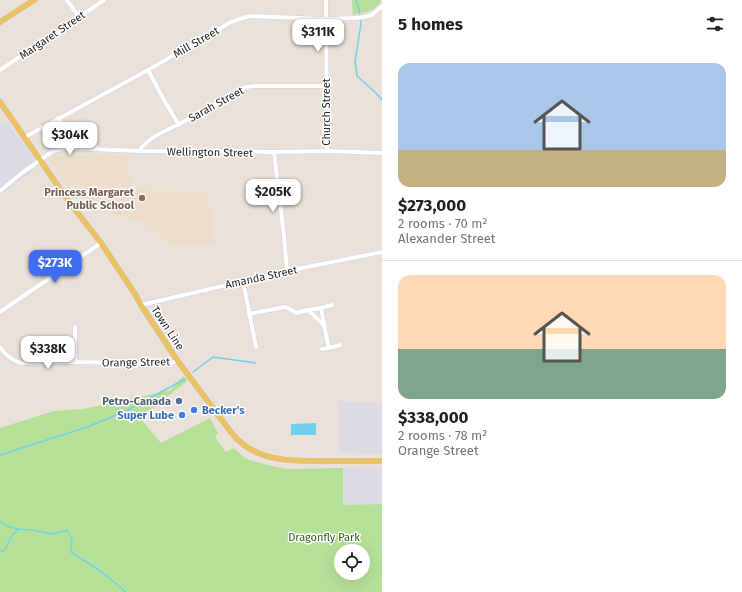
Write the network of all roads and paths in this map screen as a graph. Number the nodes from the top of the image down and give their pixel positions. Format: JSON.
{"nodes":[{"id":1,"x":34,"y":0,"type":"edge"},
{"id":2,"x":67,"y":0,"type":"edge"},
{"id":3,"x":104,"y":0,"type":"edge"},
{"id":4,"x":326,"y":0,"type":"edge"},
{"id":5,"x":382,"y":6,"type":"edge"},
{"id":6,"x":79,"y":17,"type":"junction"},
{"id":7,"x":326,"y":19,"type":"junction"},
{"id":8,"x":0,"y":22,"type":"edge"},
{"id":9,"x":0,"y":70,"type":"edge"},
{"id":10,"x":148,"y":70,"type":"junction"},
{"id":11,"x":326,"y":86,"type":"junction"},
{"id":12,"x":0,"y":102,"type":"edge"},
{"id":13,"x":58,"y":118,"type":"junction"},
{"id":14,"x":178,"y":125,"type":"junction"},
{"id":15,"x":25,"y":137,"type":"junction"},
{"id":16,"x":98,"y":149,"type":"junction"},
{"id":17,"x":139,"y":151,"type":"junction"},
{"id":18,"x":326,"y":151,"type":"junction"},
{"id":19,"x":274,"y":152,"type":"junction"},
{"id":20,"x":382,"y":153,"type":"edge"},
{"id":21,"x":40,"y":160,"type":"junction"},
{"id":22,"x":0,"y":191,"type":"edge"},
{"id":23,"x":101,"y":243,"type":"junction"},
{"id":24,"x":382,"y":252,"type":"edge"},
{"id":25,"x":288,"y":271,"type":"junction"},
{"id":26,"x":243,"y":281,"type":"junction"},
{"id":27,"x":141,"y":305,"type":"junction"},
{"id":28,"x":332,"y":305,"type":"dead end"},
{"id":29,"x":320,"y":308,"type":"junction"},
{"id":30,"x":308,"y":310,"type":"junction"},
{"id":31,"x":0,"y":312,"type":"edge"},
{"id":32,"x":249,"y":314,"type":"junction"},
{"id":33,"x":324,"y":324,"type":"junction"},
{"id":34,"x":75,"y":327,"type":"dead end"},
{"id":35,"x":340,"y":345,"type":"dead end"},
{"id":36,"x":0,"y":347,"type":"edge"},
{"id":37,"x":256,"y":347,"type":"dead end"},
{"id":38,"x":329,"y":348,"type":"junction"},
{"id":39,"x":322,"y":349,"type":"dead end"},
{"id":40,"x":178,"y":360,"type":"junction"},
{"id":41,"x":76,"y":362,"type":"junction"},
{"id":42,"x":382,"y":461,"type":"edge"}],
"edges":[{"from":1,"to":8,"type":"main road"},
{"from":2,"to":6,"type":"street"},
{"from":3,"to":6,"type":"street","name":"Margaret Street"},
{"from":4,"to":7,"type":"street","name":"Church Street"},
{"from":5,"to":7,"type":"street","name":"Mill Street"},
{"from":6,"to":9,"type":"street","name":"Margaret Street"},
{"from":7,"to":10,"type":"street","name":"Mill Street"},
{"from":7,"to":11,"type":"street","name":"Church Street"},
{"from":10,"to":13,"type":"street","name":"Mill Street"},
{"from":10,"to":14,"type":"street"},
{"from":11,"to":14,"type":"street","name":"Sarah Street"},
{"from":11,"to":18,"type":"street","name":"Church Street"},
{"from":12,"to":15,"type":"main road","name":"Town Line"},
{"from":13,"to":15,"type":"street","name":"Mill Street"},
{"from":13,"to":16,"type":"street"},
{"from":14,"to":17,"type":"street","name":"Sarah Street"},
{"from":15,"to":21,"type":"main road","name":"Town Line"},
{"from":16,"to":17,"type":"street","name":"Wellington Street"},
{"from":16,"to":21,"type":"street","name":"Wellington Street"},
{"from":17,"to":19,"type":"street","name":"Wellington Street"},
{"from":18,"to":19,"type":"street","name":"Wellington Street"},
{"from":18,"to":20,"type":"street","name":"Wellington Street"},
{"from":19,"to":25,"type":"street"},
{"from":21,"to":22,"type":"street","name":"Wellington Street"},
{"from":21,"to":23,"type":"main road","name":"Town Line"},
{"from":23,"to":27,"type":"main road","name":"Town Line"},
{"from":23,"to":31,"type":"street"},
{"from":24,"to":25,"type":"street","name":"Amanda Street"},
{"from":25,"to":26,"type":"street","name":"Amanda Street"},
{"from":26,"to":27,"type":"street","name":"Amanda Street"},
{"from":26,"to":32,"type":"street"},
{"from":27,"to":40,"type":"main road","name":"Town Line"},
{"from":28,"to":29,"type":"street"},
{"from":29,"to":30,"type":"street"},
{"from":29,"to":33,"type":"street"},
{"from":30,"to":32,"type":"street"},
{"from":30,"to":33,"type":"street"},
{"from":32,"to":37,"type":"street"},
{"from":33,"to":38,"type":"street"},
{"from":34,"to":41,"type":"street"},
{"from":35,"to":38,"type":"street"},
{"from":36,"to":41,"type":"street","name":"Orange Street"},
{"from":38,"to":39,"type":"street"},
{"from":40,"to":41,"type":"street","name":"Orange Street"},
{"from":40,"to":42,"type":"main road","name":"Town Line"}]}
